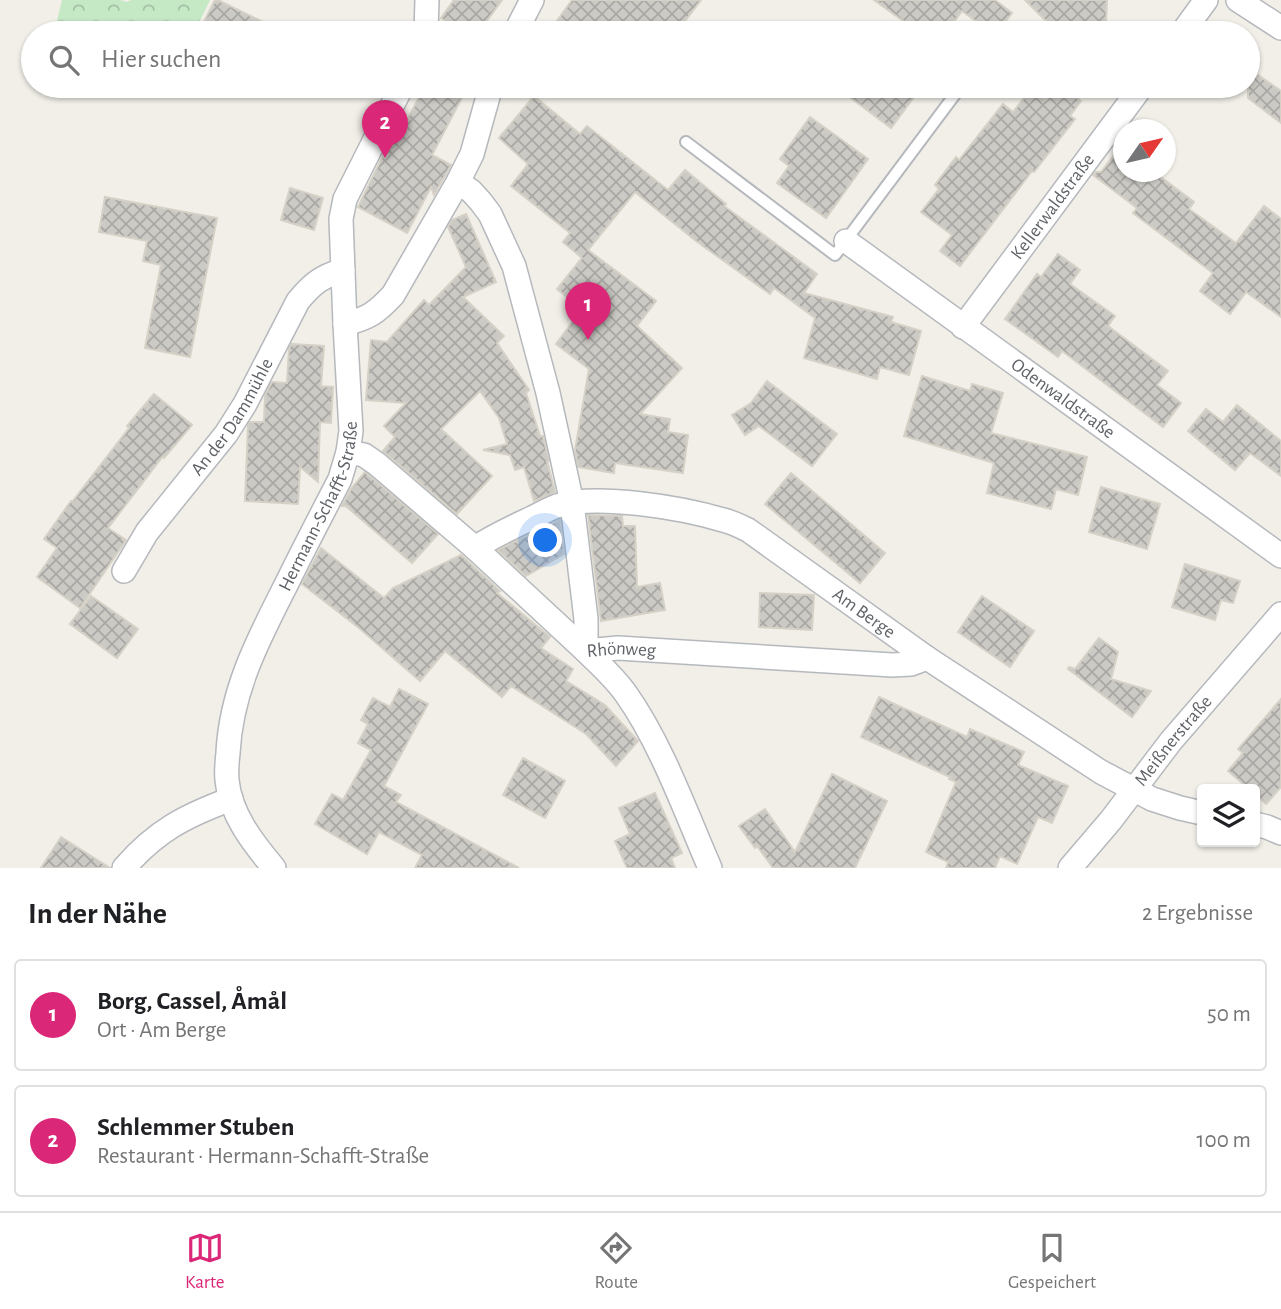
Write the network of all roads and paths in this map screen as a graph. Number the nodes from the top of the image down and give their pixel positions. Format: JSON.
{"nodes":[{"id":1,"x":427,"y":0,"type":"edge"},
{"id":2,"x":532,"y":0,"type":"edge"},
{"id":3,"x":1206,"y":0,"type":"edge"},
{"id":4,"x":1238,"y":0,"type":"edge"},
{"id":5,"x":426,"y":21,"type":"edge"},
{"id":6,"x":521,"y":21,"type":"edge"},
{"id":7,"x":1191,"y":21,"type":"edge"},
{"id":8,"x":1281,"y":28,"type":"edge"},
{"id":9,"x":396,"y":98,"type":"edge"},
{"id":10,"x":488,"y":98,"type":"edge"},
{"id":11,"x":952,"y":98,"type":"edge"},
{"id":12,"x":1133,"y":98,"type":"edge"},
{"id":13,"x":686,"y":142,"type":"dead end"},
{"id":14,"x":458,"y":182,"type":"junction"},
{"id":15,"x":846,"y":241,"type":"junction"},
{"id":16,"x":343,"y":270,"type":"junction"},
{"id":17,"x":345,"y":324,"type":"junction"},
{"id":18,"x":963,"y":327,"type":"junction"},
{"id":19,"x":348,"y":452,"type":"junction"},
{"id":20,"x":572,"y":503,"type":"junction"},
{"id":21,"x":475,"y":548,"type":"junction"},
{"id":22,"x":1281,"y":556,"type":"edge"},
{"id":23,"x":124,"y":571,"type":"dead end"},
{"id":24,"x":1281,"y":614,"type":"edge"},
{"id":25,"x":586,"y":651,"type":"junction"},
{"id":26,"x":927,"y":658,"type":"junction"},
{"id":27,"x":1134,"y":788,"type":"junction"},
{"id":28,"x":231,"y":799,"type":"junction"},
{"id":29,"x":1197,"y":812,"type":"edge"},
{"id":30,"x":1260,"y":825,"type":"edge"},
{"id":31,"x":1281,"y":833,"type":"edge"},
{"id":32,"x":124,"y":868,"type":"edge"},
{"id":33,"x":274,"y":868,"type":"edge"},
{"id":34,"x":710,"y":868,"type":"edge"},
{"id":35,"x":1070,"y":868,"type":"edge"}],
"edges":[{"from":1,"to":5,"type":"street"},
{"from":2,"to":6,"type":"street"},
{"from":3,"to":7,"type":"street"},
{"from":4,"to":8,"type":"street"},
{"from":9,"to":16,"type":"street","name":"Hermann-Schafft-Straße"},
{"from":10,"to":14,"type":"street"},
{"from":11,"to":15,"type":"lane"},
{"from":12,"to":18,"type":"street","name":"Kellerwaldstraße"},
{"from":13,"to":15,"type":"lane"},
{"from":14,"to":17,"type":"street"},
{"from":14,"to":20,"type":"street"},
{"from":15,"to":18,"type":"street","name":"Odenwaldstraße"},
{"from":16,"to":17,"type":"street","name":"Hermann-Schafft-Straße"},
{"from":16,"to":23,"type":"street","name":"An der Dammühle"},
{"from":17,"to":19,"type":"street","name":"Hermann-Schafft-Straße"},
{"from":18,"to":22,"type":"street","name":"Odenwaldstraße"},
{"from":19,"to":21,"type":"street","name":"Rhönweg"},
{"from":19,"to":28,"type":"street","name":"Hermann-Schafft-Straße"},
{"from":20,"to":21,"type":"street","name":"Am Berge"},
{"from":20,"to":25,"type":"street"},
{"from":20,"to":26,"type":"street","name":"Am Berge"},
{"from":21,"to":25,"type":"street","name":"Rhönweg"},
{"from":24,"to":27,"type":"street","name":"Meißnerstraße"},
{"from":25,"to":26,"type":"street","name":"Rhönweg"},
{"from":25,"to":34,"type":"street"},
{"from":26,"to":27,"type":"street","name":"Am Berge"},
{"from":27,"to":29,"type":"street","name":"Am Berge"},
{"from":27,"to":35,"type":"street","name":"Meißnerstraße"},
{"from":28,"to":32,"type":"street"},
{"from":28,"to":33,"type":"street"},
{"from":30,"to":31,"type":"street"}]}
